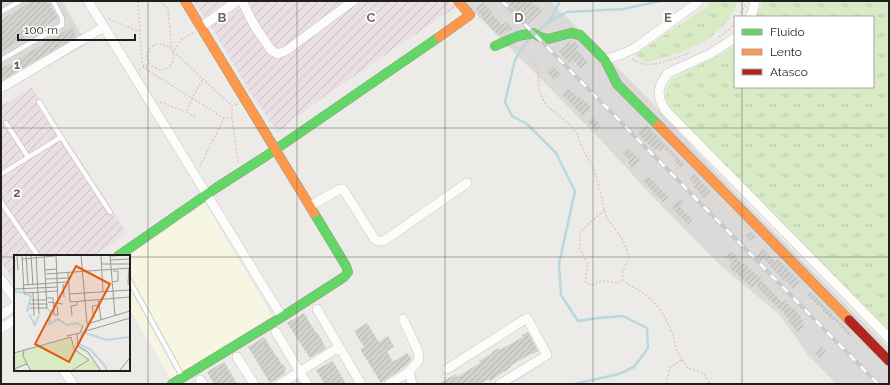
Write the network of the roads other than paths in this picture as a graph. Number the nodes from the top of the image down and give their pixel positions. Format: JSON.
{"nodes":[{"id":1,"x":20,"y":1,"type":"edge"},
{"id":2,"x":52,"y":1,"type":"edge"},
{"id":3,"x":88,"y":1,"type":"edge"},
{"id":4,"x":185,"y":1,"type":"edge"},
{"id":5,"x":237,"y":1,"type":"edge"},
{"id":6,"x":242,"y":1,"type":"edge"},
{"id":7,"x":353,"y":1,"type":"edge"},
{"id":8,"x":458,"y":1,"type":"edge"},
{"id":9,"x":698,"y":1,"type":"edge"},
{"id":10,"x":756,"y":1,"type":"edge"},
{"id":11,"x":1,"y":12,"type":"edge"},
{"id":12,"x":751,"y":16,"type":"edge"},
{"id":13,"x":104,"y":27,"type":"junction"},
{"id":14,"x":197,"y":30,"type":"junction"},
{"id":15,"x":734,"y":39,"type":"edge"},
{"id":16,"x":494,"y":46,"type":"dead end"},
{"id":17,"x":1,"y":60,"type":"edge"},
{"id":18,"x":605,"y":60,"type":"junction"},
{"id":19,"x":1,"y":88,"type":"edge"},
{"id":20,"x":39,"y":102,"type":"dead end"},
{"id":21,"x":6,"y":123,"type":"dead end"},
{"id":22,"x":61,"y":137,"type":"junction"},
{"id":23,"x":276,"y":149,"type":"junction"},
{"id":24,"x":28,"y":157,"type":"junction"},
{"id":25,"x":1,"y":174,"type":"edge"},
{"id":26,"x":467,"y":183,"type":"dead end"},
{"id":27,"x":207,"y":194,"type":"junction"},
{"id":28,"x":1,"y":202,"type":"edge"},
{"id":29,"x":310,"y":206,"type":"junction"},
{"id":30,"x":110,"y":212,"type":"dead end"},
{"id":31,"x":37,"y":255,"type":"edge"},
{"id":32,"x":119,"y":255,"type":"edge"},
{"id":33,"x":1,"y":279,"type":"edge"},
{"id":34,"x":130,"y":282,"type":"edge"},
{"id":35,"x":14,"y":298,"type":"edge"},
{"id":36,"x":14,"y":307,"type":"edge"},
{"id":37,"x":317,"y":310,"type":"dead end"},
{"id":38,"x":1,"y":314,"type":"edge"},
{"id":39,"x":282,"y":317,"type":"junction"},
{"id":40,"x":403,"y":319,"type":"dead end"},
{"id":41,"x":14,"y":321,"type":"edge"},
{"id":42,"x":1,"y":328,"type":"edge"},
{"id":43,"x":276,"y":332,"type":"dead end"},
{"id":44,"x":889,"y":338,"type":"edge"},
{"id":45,"x":339,"y":347,"type":"junction"},
{"id":46,"x":237,"y":357,"type":"dead end"},
{"id":47,"x":889,"y":361,"type":"edge"},
{"id":48,"x":447,"y":369,"type":"dead end"},
{"id":49,"x":64,"y":371,"type":"edge"},
{"id":50,"x":299,"y":372,"type":"junction"},
{"id":51,"x":408,"y":380,"type":"edge"},
{"id":52,"x":185,"y":381,"type":"edge"},
{"id":53,"x":73,"y":384,"type":"edge"},
{"id":54,"x":172,"y":384,"type":"edge"},
{"id":55,"x":254,"y":384,"type":"edge"},
{"id":56,"x":280,"y":384,"type":"edge"},
{"id":57,"x":307,"y":384,"type":"edge"},
{"id":58,"x":360,"y":384,"type":"edge"},
{"id":59,"x":388,"y":384,"type":"edge"},
{"id":60,"x":500,"y":384,"type":"edge"}],
"edges":[{"from":1,"to":11,"type":"lane"},
{"from":2,"to":17,"type":"lane"},
{"from":3,"to":13,"type":"street"},
{"from":4,"to":14,"type":"street"},
{"from":5,"to":14,"type":"street"},
{"from":6,"to":7,"type":"street"},
{"from":8,"to":23,"type":"street"},
{"from":9,"to":18,"type":"street"},
{"from":10,"to":12,"type":"street"},
{"from":13,"to":19,"type":"street"},
{"from":13,"to":27,"type":"street"},
{"from":14,"to":23,"type":"street"},
{"from":15,"to":44,"type":"street"},
{"from":16,"to":18,"type":"street"},
{"from":18,"to":47,"type":"street"},
{"from":20,"to":22,"type":"lane"},
{"from":21,"to":24,"type":"lane"},
{"from":22,"to":24,"type":"lane"},
{"from":22,"to":30,"type":"lane"},
{"from":23,"to":27,"type":"street"},
{"from":23,"to":29,"type":"street"},
{"from":24,"to":25,"type":"lane"},
{"from":26,"to":29,"type":"street"},
{"from":27,"to":32,"type":"street"},
{"from":27,"to":39,"type":"street"},
{"from":28,"to":31,"type":"lane"},
{"from":29,"to":39,"type":"street"},
{"from":33,"to":35,"type":"street"},
{"from":34,"to":52,"type":"lane"},
{"from":36,"to":38,"type":"street"},
{"from":37,"to":45,"type":"street"},
{"from":39,"to":52,"type":"street"},
{"from":40,"to":51,"type":"street"},
{"from":41,"to":42,"type":"street"},
{"from":43,"to":50,"type":"street"},
{"from":45,"to":50,"type":"street"},
{"from":45,"to":58,"type":"street"},
{"from":46,"to":55,"type":"street"},
{"from":48,"to":60,"type":"street"},
{"from":49,"to":53,"type":"street"},
{"from":50,"to":56,"type":"street"},
{"from":50,"to":57,"type":"street"},
{"from":51,"to":59,"type":"street"},
{"from":52,"to":54,"type":"street"}]}
